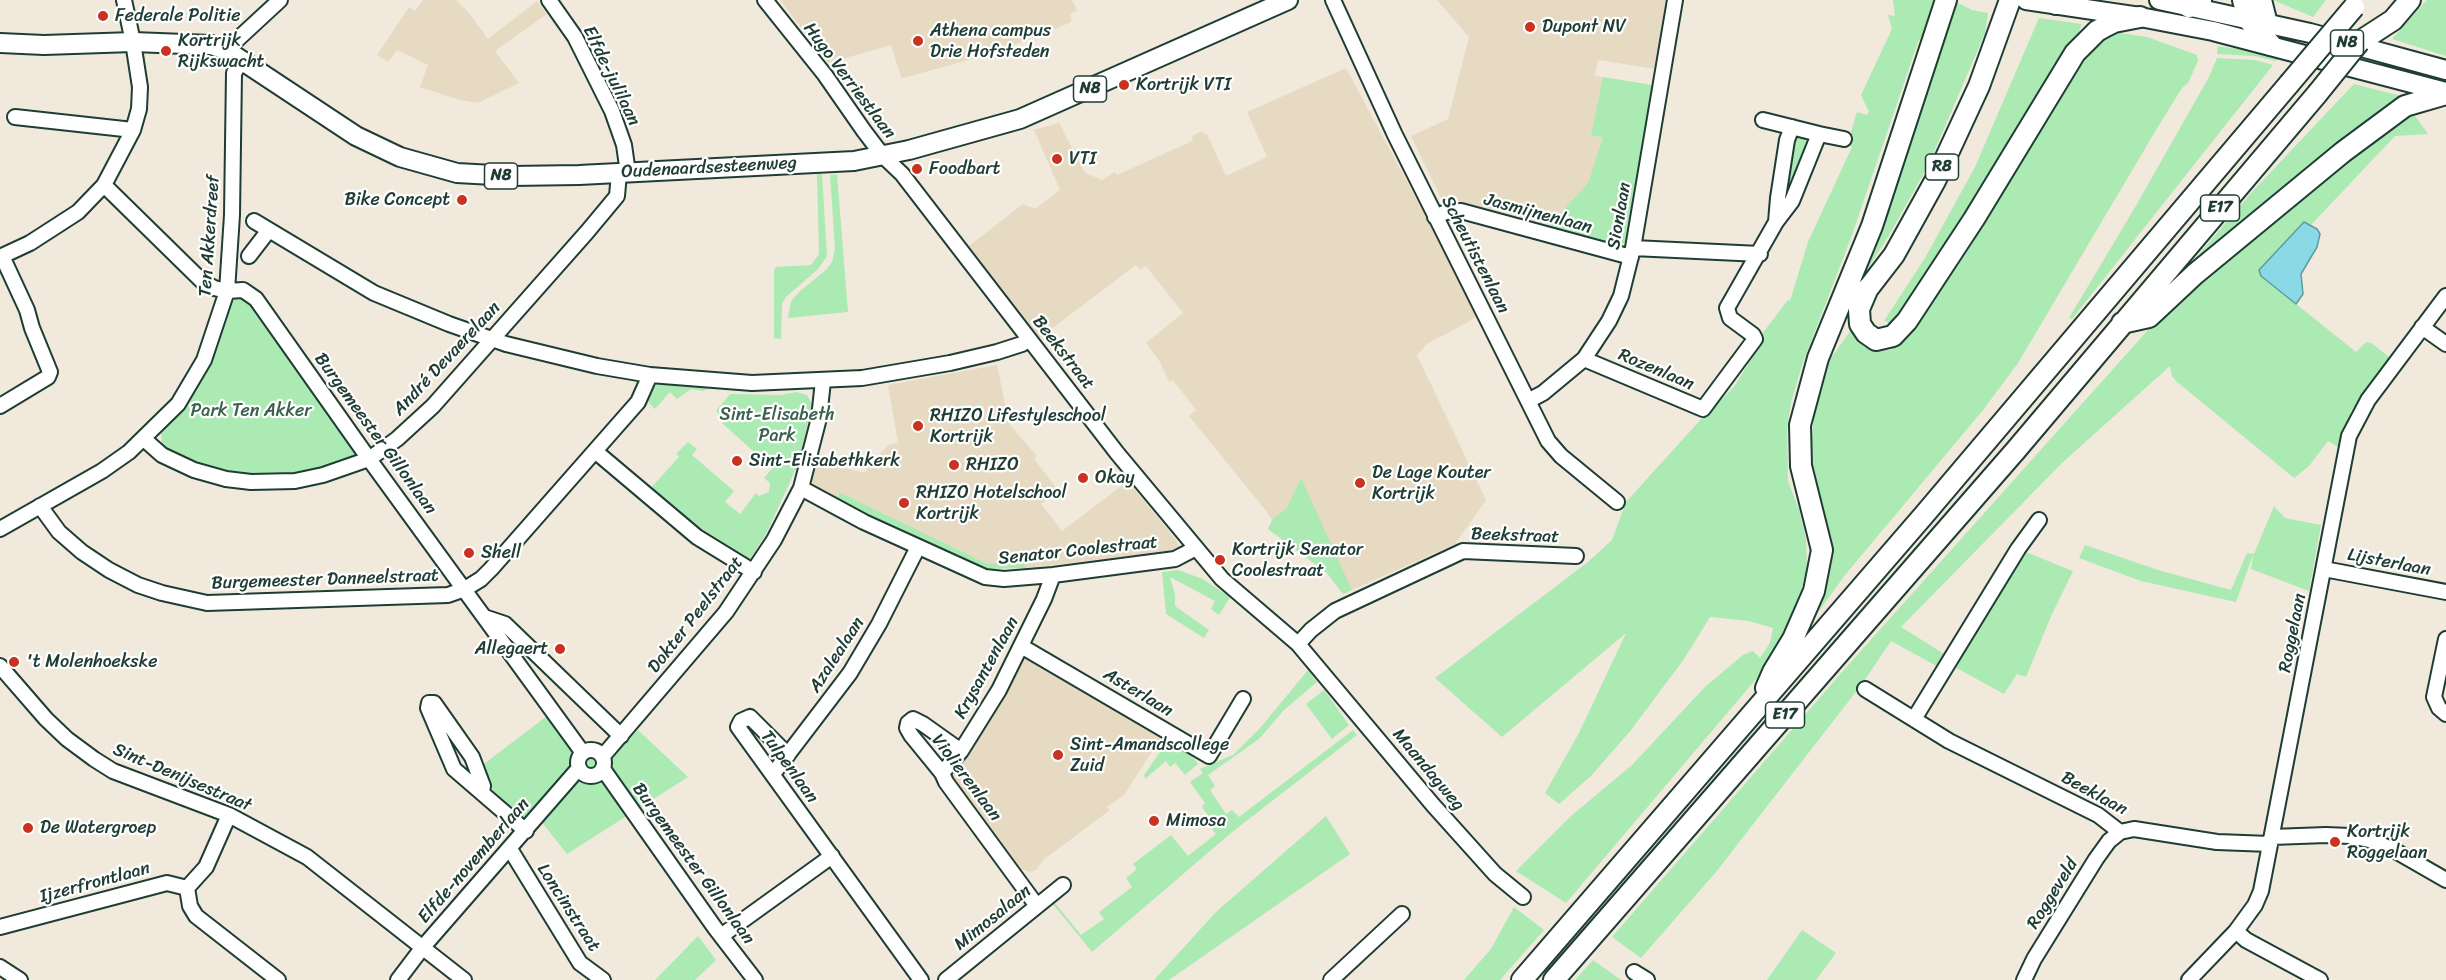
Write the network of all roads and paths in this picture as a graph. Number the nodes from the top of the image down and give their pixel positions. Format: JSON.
{"nodes":[{"id":1,"x":123,"y":0,"type":"edge"},
{"id":2,"x":280,"y":0,"type":"edge"},
{"id":3,"x":549,"y":0,"type":"edge"},
{"id":4,"x":765,"y":0,"type":"edge"},
{"id":5,"x":1288,"y":0,"type":"edge"},
{"id":6,"x":1333,"y":0,"type":"edge"},
{"id":7,"x":1675,"y":0,"type":"edge"},
{"id":8,"x":1946,"y":0,"type":"edge"},
{"id":9,"x":2010,"y":0,"type":"edge"},
{"id":10,"x":2026,"y":0,"type":"edge"},
{"id":11,"x":2159,"y":0,"type":"edge"},
{"id":12,"x":2243,"y":0,"type":"edge"},
{"id":13,"x":2261,"y":0,"type":"edge"},
{"id":14,"x":2410,"y":0,"type":"edge"},
{"id":15,"x":2062,"y":2,"type":"edge"},
{"id":16,"x":2195,"y":3,"type":"edge"},
{"id":17,"x":2356,"y":3,"type":"edge"},
{"id":18,"x":2388,"y":12,"type":"edge"},
{"id":19,"x":2140,"y":17,"type":"junction"},
{"id":20,"x":2248,"y":19,"type":"junction"},
{"id":21,"x":2267,"y":24,"type":"junction"},
{"id":22,"x":1,"y":40,"type":"edge"},
{"id":23,"x":133,"y":42,"type":"junction"},
{"id":24,"x":2271,"y":45,"type":"junction"},
{"id":25,"x":226,"y":50,"type":"junction"},
{"id":26,"x":242,"y":60,"type":"junction"},
{"id":27,"x":2446,"y":70,"type":"edge"},
{"id":28,"x":2446,"y":93,"type":"edge"},
{"id":29,"x":15,"y":117,"type":"dead end"},
{"id":30,"x":1763,"y":120,"type":"dead end"},
{"id":31,"x":1792,"y":127,"type":"junction"},
{"id":32,"x":133,"y":130,"type":"junction"},
{"id":33,"x":1819,"y":134,"type":"junction"},
{"id":34,"x":1844,"y":140,"type":"dead end"},
{"id":35,"x":883,"y":156,"type":"junction"},
{"id":36,"x":624,"y":173,"type":"junction"},
{"id":37,"x":104,"y":185,"type":"junction"},
{"id":38,"x":1436,"y":217,"type":"junction"},
{"id":39,"x":254,"y":221,"type":"dead end"},
{"id":40,"x":1776,"y":222,"type":"junction"},
{"id":41,"x":269,"y":230,"type":"junction"},
{"id":42,"x":1632,"y":253,"type":"junction"},
{"id":43,"x":1760,"y":254,"type":"junction"},
{"id":44,"x":1,"y":256,"type":"edge"},
{"id":45,"x":249,"y":256,"type":"dead end"},
{"id":46,"x":1868,"y":288,"type":"junction"},
{"id":47,"x":227,"y":291,"type":"junction"},
{"id":48,"x":2446,"y":296,"type":"edge"},
{"id":49,"x":2122,"y":323,"type":"junction"},
{"id":50,"x":2422,"y":327,"type":"junction"},
{"id":51,"x":491,"y":339,"type":"junction"},
{"id":52,"x":1029,"y":339,"type":"junction"},
{"id":53,"x":2446,"y":344,"type":"edge"},
{"id":54,"x":1818,"y":358,"type":"junction"},
{"id":55,"x":1584,"y":359,"type":"junction"},
{"id":56,"x":650,"y":375,"type":"junction"},
{"id":57,"x":824,"y":381,"type":"junction"},
{"id":58,"x":1528,"y":401,"type":"junction"},
{"id":59,"x":0,"y":406,"type":"edge"},
{"id":60,"x":144,"y":439,"type":"junction"},
{"id":61,"x":595,"y":451,"type":"junction"},
{"id":62,"x":369,"y":459,"type":"junction"},
{"id":63,"x":801,"y":488,"type":"junction"},
{"id":64,"x":1617,"y":502,"type":"dead end"},
{"id":65,"x":40,"y":506,"type":"junction"},
{"id":66,"x":2039,"y":520,"type":"dead end"},
{"id":67,"x":0,"y":529,"type":"edge"},
{"id":68,"x":918,"y":547,"type":"junction"},
{"id":69,"x":1196,"y":548,"type":"junction"},
{"id":70,"x":1576,"y":556,"type":"dead end"},
{"id":71,"x":2324,"y":569,"type":"junction"},
{"id":72,"x":754,"y":572,"type":"junction"},
{"id":73,"x":1053,"y":575,"type":"junction"},
{"id":74,"x":465,"y":588,"type":"junction"},
{"id":75,"x":2446,"y":592,"type":"edge"},
{"id":76,"x":484,"y":617,"type":"junction"},
{"id":77,"x":2446,"y":639,"type":"edge"},
{"id":78,"x":1298,"y":644,"type":"junction"},
{"id":79,"x":1021,"y":646,"type":"junction"},
{"id":80,"x":1312,"y":660,"type":"joint"},
{"id":81,"x":2,"y":673,"type":"edge"},
{"id":82,"x":1866,"y":689,"type":"dead end"},
{"id":83,"x":1243,"y":699,"type":"dead end"},
{"id":84,"x":1759,"y":708,"type":"junction"},
{"id":85,"x":2446,"y":714,"type":"edge"},
{"id":86,"x":1914,"y":719,"type":"junction"},
{"id":87,"x":621,"y":736,"type":"junction"},
{"id":88,"x":961,"y":751,"type":"junction"},
{"id":89,"x":583,"y":753,"type":"junction"},
{"id":90,"x":788,"y":755,"type":"junction"},
{"id":91,"x":600,"y":766,"type":"junction"},
{"id":92,"x":579,"y":768,"type":"junction"},
{"id":93,"x":942,"y":773,"type":"junction"},
{"id":94,"x":773,"y":774,"type":"junction"},
{"id":95,"x":482,"y":792,"type":"junction"},
{"id":96,"x":229,"y":815,"type":"junction"},
{"id":97,"x":526,"y":831,"type":"junction"},
{"id":98,"x":2120,"y":832,"type":"junction"},
{"id":99,"x":2271,"y":841,"type":"junction"},
{"id":100,"x":510,"y":849,"type":"junction"},
{"id":101,"x":832,"y":856,"type":"junction"},
{"id":102,"x":2446,"y":880,"type":"edge"},
{"id":103,"x":1063,"y":885,"type":"dead end"},
{"id":104,"x":187,"y":888,"type":"junction"},
{"id":105,"x":1523,"y":897,"type":"dead end"},
{"id":106,"x":1036,"y":906,"type":"junction"},
{"id":107,"x":1401,"y":914,"type":"dead end"},
{"id":108,"x":0,"y":927,"type":"edge"},
{"id":109,"x":2236,"y":931,"type":"junction"},
{"id":110,"x":721,"y":936,"type":"junction"},
{"id":111,"x":423,"y":947,"type":"junction"},
{"id":112,"x":0,"y":967,"type":"edge"},
{"id":113,"x":1634,"y":972,"type":"dead end"},
{"id":114,"x":461,"y":979,"type":"edge"},
{"id":115,"x":20,"y":980,"type":"edge"},
{"id":116,"x":278,"y":980,"type":"edge"},
{"id":117,"x":398,"y":980,"type":"edge"},
{"id":118,"x":603,"y":980,"type":"edge"},
{"id":119,"x":743,"y":980,"type":"edge"},
{"id":120,"x":755,"y":980,"type":"edge"},
{"id":121,"x":921,"y":980,"type":"edge"},
{"id":122,"x":946,"y":980,"type":"edge"},
{"id":123,"x":1331,"y":980,"type":"edge"},
{"id":124,"x":1522,"y":980,"type":"edge"},
{"id":125,"x":1554,"y":980,"type":"edge"},
{"id":126,"x":1647,"y":980,"type":"edge"},
{"id":127,"x":2024,"y":980,"type":"edge"},
{"id":128,"x":2189,"y":980,"type":"edge"},
{"id":129,"x":2320,"y":980,"type":"edge"}],
"edges":[{"from":1,"to":23,"type":"street"},
{"from":2,"to":25,"type":"street"},
{"from":3,"to":36,"type":"street","name":"Elfde-julilaan"},
{"from":4,"to":35,"type":"street","name":"Hugo Verriestlaan"},
{"from":5,"to":35,"type":"main road","name":"Oudenaardsesteenweg","number":"N8"},
{"from":6,"to":38,"type":"street","name":"Scheutistenlaan"},
{"from":7,"to":42,"type":"street","name":"Sionlaan"},
{"from":8,"to":54,"type":"highway"},
{"from":9,"to":46,"type":"highway","number":"R8"},
{"from":10,"to":15,"type":"main road","number":"N8"},
{"from":11,"to":16,"type":"main road","number":"N8"},
{"from":12,"to":20,"type":"highway"},
{"from":13,"to":21,"type":"highway"},
{"from":14,"to":18,"type":"highway"},
{"from":15,"to":19,"type":"main road","number":"N8"},
{"from":16,"to":20,"type":"main road","number":"N8"},
{"from":17,"to":84,"type":"highway","number":"E17","bridge":true},
{"from":18,"to":49,"type":"highway","number":"E17","bridge":true},
{"from":19,"to":24,"type":"main road","number":"N8"},
{"from":19,"to":46,"type":"highway"},
{"from":20,"to":21,"type":"main road","number":"N8"},
{"from":20,"to":24,"type":"highway"},
{"from":21,"to":27,"type":"main road","number":"N8"},
{"from":22,"to":23,"type":"main road","number":"N8"},
{"from":23,"to":25,"type":"main road","name":"Oudenaardsesteenweg","number":"N8"},
{"from":23,"to":32,"type":"street"},
{"from":24,"to":28,"type":"main road","number":"N8"},
{"from":25,"to":26,"type":"main road","name":"Oudenaardsesteenweg","number":"N8"},
{"from":26,"to":36,"type":"main road","name":"Oudenaardsesteenweg","number":"N8"},
{"from":26,"to":47,"type":"street","name":"Ten Akkerdreef"},
{"from":28,"to":49,"type":"highway"},
{"from":29,"to":32,"type":"street"},
{"from":30,"to":31,"type":"street"},
{"from":31,"to":33,"type":"street"},
{"from":31,"to":40,"type":"street","name":"Rozenlaan"},
{"from":32,"to":37,"type":"street"},
{"from":33,"to":34,"type":"street"},
{"from":33,"to":40,"type":"street","name":"Rozenlaan"},
{"from":35,"to":36,"type":"main road","name":"Oudenaardsesteenweg","number":"N8"},
{"from":35,"to":52,"type":"street","name":"Beekstraat"},
{"from":36,"to":51,"type":"street","name":"André Devaerelaan"},
{"from":37,"to":44,"type":"street"},
{"from":37,"to":47,"type":"street","name":"Burgemeester Gillonlaan"},
{"from":38,"to":42,"type":"street","name":"Jasmijnenlaan"},
{"from":38,"to":58,"type":"street","name":"Scheutistenlaan"},
{"from":39,"to":41,"type":"street"},
{"from":40,"to":43,"type":"street","name":"Rozenlaan"},
{"from":41,"to":45,"type":"street"},
{"from":41,"to":51,"type":"street"},
{"from":42,"to":43,"type":"street","name":"Jasmijnenlaan"},
{"from":42,"to":55,"type":"street","name":"Sionlaan"},
{"from":43,"to":55,"type":"street","name":"Rozenlaan"},
{"from":44,"to":59,"type":"street"},
{"from":46,"to":54,"type":"highway"},
{"from":47,"to":60,"type":"street","name":"Ten Akkerdreef"},
{"from":47,"to":62,"type":"street","name":"Burgemeester Gillonlaan"},
{"from":48,"to":50,"type":"street","name":"Roggelaan"},
{"from":49,"to":125,"type":"highway","number":"E17"},
{"from":50,"to":53,"type":"street"},
{"from":50,"to":71,"type":"street","name":"Roggelaan"},
{"from":51,"to":56,"type":"street"},
{"from":51,"to":62,"type":"street","name":"André Devaerelaan"},
{"from":52,"to":57,"type":"street"},
{"from":52,"to":69,"type":"street","name":"Beekstraat"},
{"from":54,"to":84,"type":"highway"},
{"from":55,"to":58,"type":"street","name":"Sionlaan"},
{"from":56,"to":57,"type":"street"},
{"from":56,"to":61,"type":"street","name":"Burgemeester Danneelstraat"},
{"from":57,"to":63,"type":"street","name":"Dokter Peelstraat"},
{"from":58,"to":64,"type":"street","name":"Scheutistenlaan"},
{"from":60,"to":62,"type":"street","name":"André Devaerelaan"},
{"from":60,"to":65,"type":"street","name":"Ten Akkerdreef"},
{"from":61,"to":72,"type":"street"},
{"from":61,"to":74,"type":"street","name":"Burgemeester Danneelstraat"},
{"from":62,"to":74,"type":"street","name":"Burgemeester Gillonlaan"},
{"from":63,"to":68,"type":"street","name":"Senator Coolestraat"},
{"from":63,"to":72,"type":"street","name":"Dokter Peelstraat"},
{"from":65,"to":67,"type":"street","name":"Ten Akkerdreef"},
{"from":65,"to":74,"type":"street","name":"Burgemeester Danneelstraat"},
{"from":66,"to":86,"type":"street"},
{"from":68,"to":73,"type":"street","name":"Senator Coolestraat"},
{"from":68,"to":90,"type":"street","name":"Azalealaan"},
{"from":69,"to":73,"type":"street","name":"Senator Coolestraat"},
{"from":69,"to":78,"type":"street","name":"Beekstraat"},
{"from":70,"to":78,"type":"street","name":"Beekstraat"},
{"from":71,"to":75,"type":"street","name":"Lijsterlaan"},
{"from":71,"to":99,"type":"street","name":"Roggelaan"},
{"from":72,"to":87,"type":"street","name":"Dokter Peelstraat"},
{"from":73,"to":79,"type":"street","name":"Krysantenlaan"},
{"from":74,"to":76,"type":"street","name":"Burgemeester Gillonlaan"},
{"from":76,"to":87,"type":"street"},
{"from":76,"to":89,"type":"street","name":"Burgemeester Gillonlaan"},
{"from":77,"to":85,"type":"street"},
{"from":78,"to":80,"type":"street","name":"Beekstraat"},
{"from":79,"to":83,"type":"street","name":"Asterlaan"},
{"from":79,"to":88,"type":"street","name":"Krysantenlaan"},
{"from":80,"to":105,"type":"street","name":"Maandagweg"},
{"from":81,"to":96,"type":"street","name":"Sint-Denijsestraat"},
{"from":82,"to":86,"type":"street","name":"Beeklaan"},
{"from":84,"to":124,"type":"highway","number":"E17"},
{"from":86,"to":98,"type":"street","name":"Beeklaan"},
{"from":87,"to":91,"type":"street","name":"Dokter Peelstraat"},
{"from":88,"to":93,"type":"street","name":"Krysantenlaan"},
{"from":88,"to":93,"type":"street","name":"Violierenlaan"},
{"from":89,"to":91,"type":"street"},
{"from":89,"to":92,"type":"street"},
{"from":90,"to":94,"type":"street","name":"Azalealaan"},
{"from":90,"to":94,"type":"street","name":"Tulpenlaan"},
{"from":91,"to":92,"type":"street"},
{"from":91,"to":110,"type":"street","name":"Burgemeester Gillonlaan"},
{"from":91,"to":119,"type":"street","name":"Burgemeester Gillonlaan"},
{"from":92,"to":97,"type":"street","name":"Elfde-novemberlaan"},
{"from":93,"to":106,"type":"street","name":"Violierenlaan"},
{"from":94,"to":101,"type":"street","name":"Tulpenlaan"},
{"from":95,"to":95,"type":"street"},
{"from":95,"to":97,"type":"street"},
{"from":96,"to":104,"type":"street"},
{"from":96,"to":111,"type":"street","name":"Sint-Denijsestraat"},
{"from":97,"to":100,"type":"street","name":"Elfde-novemberlaan"},
{"from":98,"to":99,"type":"street","name":"Beeklaan"},
{"from":98,"to":127,"type":"street","name":"Roggeveld"},
{"from":99,"to":102,"type":"street","name":"Beeklaan"},
{"from":99,"to":109,"type":"street","name":"Roggelaan"},
{"from":100,"to":111,"type":"street","name":"Elfde-novemberlaan"},
{"from":100,"to":118,"type":"street","name":"Loncinstraat"},
{"from":101,"to":110,"type":"street"},
{"from":101,"to":121,"type":"street","name":"Tulpenlaan"},
{"from":103,"to":106,"type":"street","name":"Mimosalaan"},
{"from":104,"to":108,"type":"street","name":"Ijzerfrontlaan"},
{"from":104,"to":116,"type":"street"},
{"from":106,"to":122,"type":"street","name":"Mimosalaan"},
{"from":107,"to":123,"type":"street"},
{"from":109,"to":128,"type":"street","name":"Roggelaan"},
{"from":109,"to":129,"type":"street"},
{"from":110,"to":120,"type":"street","name":"Burgemeester Gillonlaan"},
{"from":111,"to":114,"type":"street","name":"Sint-Denijsestraat"},
{"from":111,"to":117,"type":"street","name":"Elfde-novemberlaan"},
{"from":112,"to":115,"type":"street"},
{"from":113,"to":126,"type":"street"}]}
